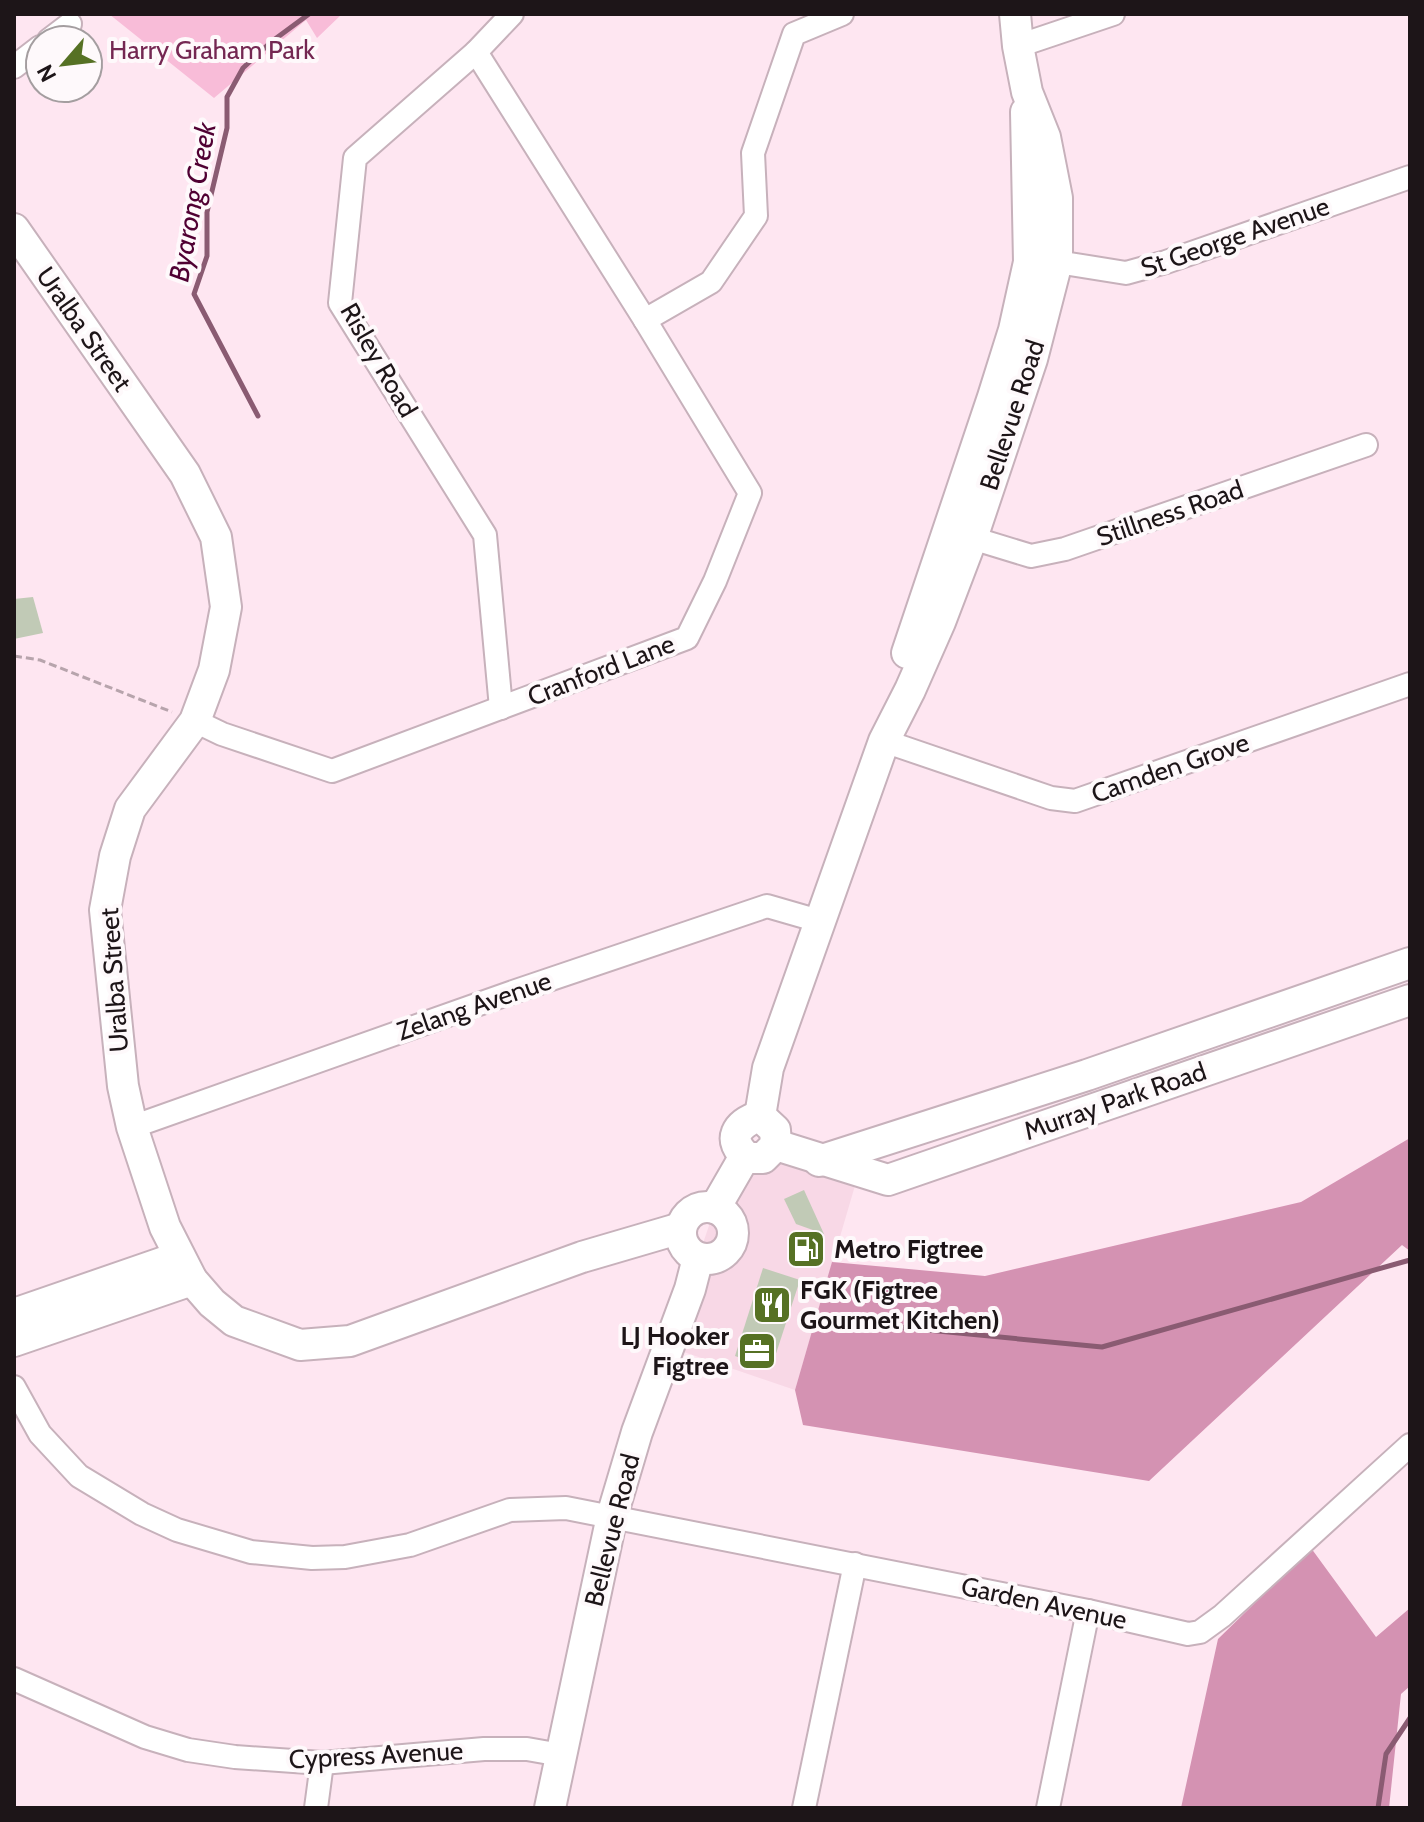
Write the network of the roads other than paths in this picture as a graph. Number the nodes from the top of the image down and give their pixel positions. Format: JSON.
{"nodes":[{"id":1,"x":512,"y":14,"type":"edge"},
{"id":2,"x":842,"y":14,"type":"edge"},
{"id":3,"x":1015,"y":14,"type":"edge"},
{"id":4,"x":1113,"y":14,"type":"edge"},
{"id":5,"x":1018,"y":46,"type":"junction"},
{"id":6,"x":476,"y":52,"type":"junction"},
{"id":7,"x":1027,"y":92,"type":"junction"},
{"id":8,"x":1410,"y":177,"type":"edge"},
{"id":9,"x":14,"y":229,"type":"edge"},
{"id":10,"x":1057,"y":262,"type":"junction"},
{"id":11,"x":645,"y":320,"type":"junction"},
{"id":12,"x":1366,"y":445,"type":"dead end"},
{"id":13,"x":972,"y":538,"type":"junction"},
{"id":14,"x":1410,"y":684,"type":"edge"},
{"id":15,"x":501,"y":708,"type":"junction"},
{"id":16,"x":195,"y":721,"type":"junction"},
{"id":17,"x":887,"y":733,"type":"junction"},
{"id":18,"x":819,"y":921,"type":"junction"},
{"id":19,"x":1410,"y":963,"type":"edge"},
{"id":20,"x":1410,"y":1000,"type":"edge"},
{"id":21,"x":1087,"y":1075,"type":"junction"},
{"id":22,"x":1097,"y":1108,"type":"junction"},
{"id":23,"x":760,"y":1116,"type":"junction"},
{"id":24,"x":132,"y":1127,"type":"junction"},
{"id":25,"x":776,"y":1145,"type":"junction"},
{"id":26,"x":745,"y":1156,"type":"junction"},
{"id":27,"x":819,"y":1161,"type":"junction"},
{"id":28,"x":715,"y":1208,"type":"junction"},
{"id":29,"x":681,"y":1228,"type":"junction"},
{"id":30,"x":698,"y":1258,"type":"junction"},
{"id":31,"x":185,"y":1268,"type":"junction"},
{"id":32,"x":14,"y":1314,"type":"edge"},
{"id":33,"x":14,"y":1341,"type":"edge"},
{"id":34,"x":14,"y":1387,"type":"edge"},
{"id":35,"x":1410,"y":1445,"type":"edge"},
{"id":36,"x":612,"y":1516,"type":"junction"},
{"id":37,"x":855,"y":1564,"type":"junction"},
{"id":38,"x":1088,"y":1611,"type":"junction"},
{"id":39,"x":14,"y":1679,"type":"edge"},
{"id":40,"x":561,"y":1755,"type":"junction"},
{"id":41,"x":322,"y":1763,"type":"junction"},
{"id":42,"x":316,"y":1808,"type":"edge"},
{"id":43,"x":550,"y":1808,"type":"edge"},
{"id":44,"x":804,"y":1808,"type":"edge"},
{"id":45,"x":1048,"y":1808,"type":"edge"}],
"edges":[{"from":1,"to":6,"type":"street","name":"Risley Road"},
{"from":2,"to":11,"type":"street"},
{"from":3,"to":5,"type":"street","name":"Bellevue Road"},
{"from":4,"to":5,"type":"street"},
{"from":5,"to":7,"type":"street","name":"Bellevue Road"},
{"from":6,"to":11,"type":"street","name":"Cranford Lane"},
{"from":6,"to":15,"type":"street","name":"Risley Road"},
{"from":7,"to":10,"type":"street","name":"Bellevue Road"},
{"from":7,"to":17,"type":"street","name":"Bellevue Road"},
{"from":8,"to":10,"type":"street","name":"St George Avenue"},
{"from":9,"to":16,"type":"street","name":"Uralba Street"},
{"from":10,"to":13,"type":"street","name":"Bellevue Road"},
{"from":11,"to":15,"type":"street","name":"Cranford Lane"},
{"from":12,"to":13,"type":"street","name":"Stillness Road"},
{"from":13,"to":17,"type":"street","name":"Bellevue Road"},
{"from":14,"to":17,"type":"street","name":"Camden Grove"},
{"from":15,"to":16,"type":"street","name":"Cranford Lane"},
{"from":16,"to":24,"type":"street","name":"Uralba Street"},
{"from":17,"to":18,"type":"street","name":"Bellevue Road"},
{"from":18,"to":23,"type":"street","name":"Bellevue Road"},
{"from":18,"to":24,"type":"street","name":"Zelang Avenue"},
{"from":19,"to":21,"type":"street","name":"Murray Park Road"},
{"from":20,"to":22,"type":"street","name":"Murray Park Road"},
{"from":21,"to":22,"type":"street"},
{"from":21,"to":27,"type":"street","name":"Murray Park Road"},
{"from":22,"to":27,"type":"street","name":"Murray Park Road"},
{"from":23,"to":25,"type":"street"},
{"from":23,"to":26,"type":"street"},
{"from":24,"to":31,"type":"street","name":"Uralba Street"},
{"from":25,"to":26,"type":"street"},
{"from":25,"to":27,"type":"street","name":"Murray Park Road"},
{"from":26,"to":28,"type":"street"},
{"from":28,"to":29,"type":"street"},
{"from":28,"to":30,"type":"street"},
{"from":29,"to":30,"type":"street"},
{"from":29,"to":31,"type":"street","name":"Uralba Street"},
{"from":30,"to":36,"type":"street","name":"Bellevue Road"},
{"from":31,"to":32,"type":"street"},
{"from":31,"to":33,"type":"street"},
{"from":34,"to":36,"type":"street","name":"Garden Avenue"},
{"from":35,"to":38,"type":"street","name":"Garden Avenue"},
{"from":36,"to":37,"type":"street","name":"Garden Avenue"},
{"from":36,"to":40,"type":"street","name":"Bellevue Road"},
{"from":37,"to":38,"type":"street","name":"Garden Avenue"},
{"from":37,"to":44,"type":"street"},
{"from":38,"to":45,"type":"street"},
{"from":39,"to":41,"type":"street","name":"Cypress Avenue"},
{"from":40,"to":41,"type":"street","name":"Cypress Avenue"},
{"from":40,"to":43,"type":"street","name":"Bellevue Road"},
{"from":41,"to":42,"type":"street"}]}
